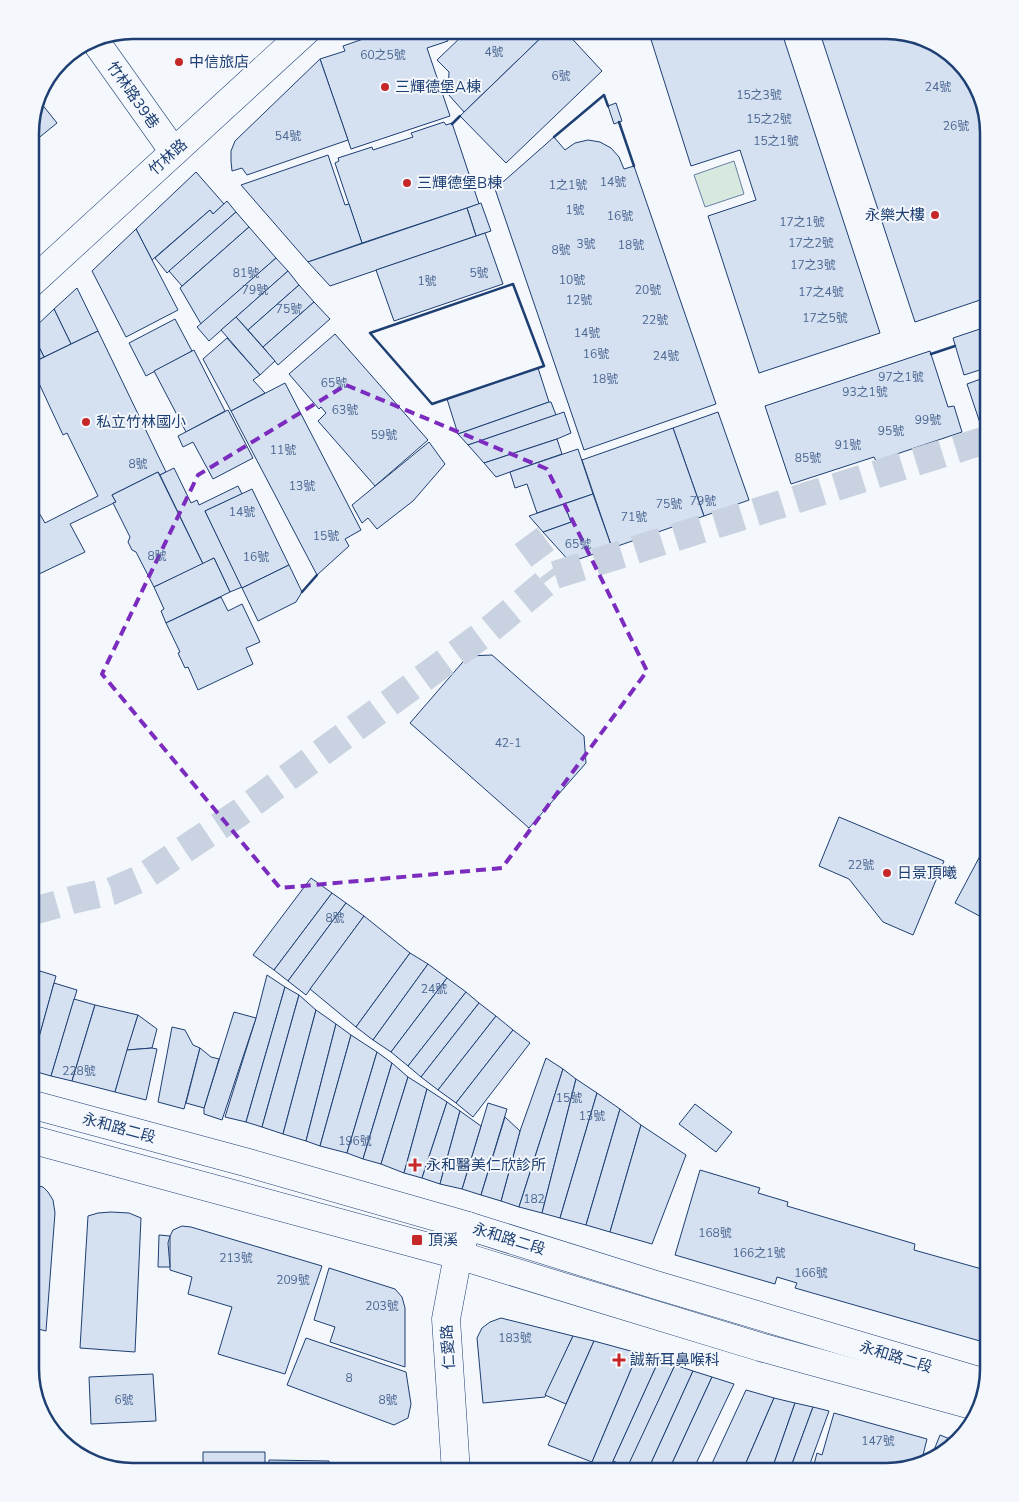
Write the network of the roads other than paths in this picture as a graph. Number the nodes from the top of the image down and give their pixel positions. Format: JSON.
{"nodes":[{"id":1,"x":297,"y":39,"type":"edge"},
{"id":2,"x":98,"y":46,"type":"edge"},
{"id":3,"x":174,"y":152,"type":"junction"},
{"id":4,"x":39,"y":276,"type":"edge"},
{"id":5,"x":39,"y":1106,"type":"edge"},
{"id":6,"x":39,"y":1142,"type":"edge"},
{"id":7,"x":468,"y":1226,"type":"junction"},
{"id":8,"x":458,"y":1254,"type":"junction"},
{"id":9,"x":979,"y":1381,"type":"edge"},
{"id":10,"x":972,"y":1406,"type":"edge"},
{"id":11,"x":455,"y":1463,"type":"edge"}],
"edges":[{"from":1,"to":3,"type":"main road","name":"竹林路"},
{"from":2,"to":3,"type":"main road","name":"竹林路39巷"},
{"from":3,"to":4,"type":"main road","name":"竹林路"},
{"from":5,"to":7,"type":"main road","name":"永和路二段"},
{"from":6,"to":8,"type":"main road","name":"永和路二段"},
{"from":7,"to":8,"type":"main road","name":"仁愛路"},
{"from":7,"to":9,"type":"main road","name":"永和路二段"},
{"from":8,"to":10,"type":"main road","name":"永和路二段"},
{"from":8,"to":11,"type":"main road","name":"仁愛路"}]}
